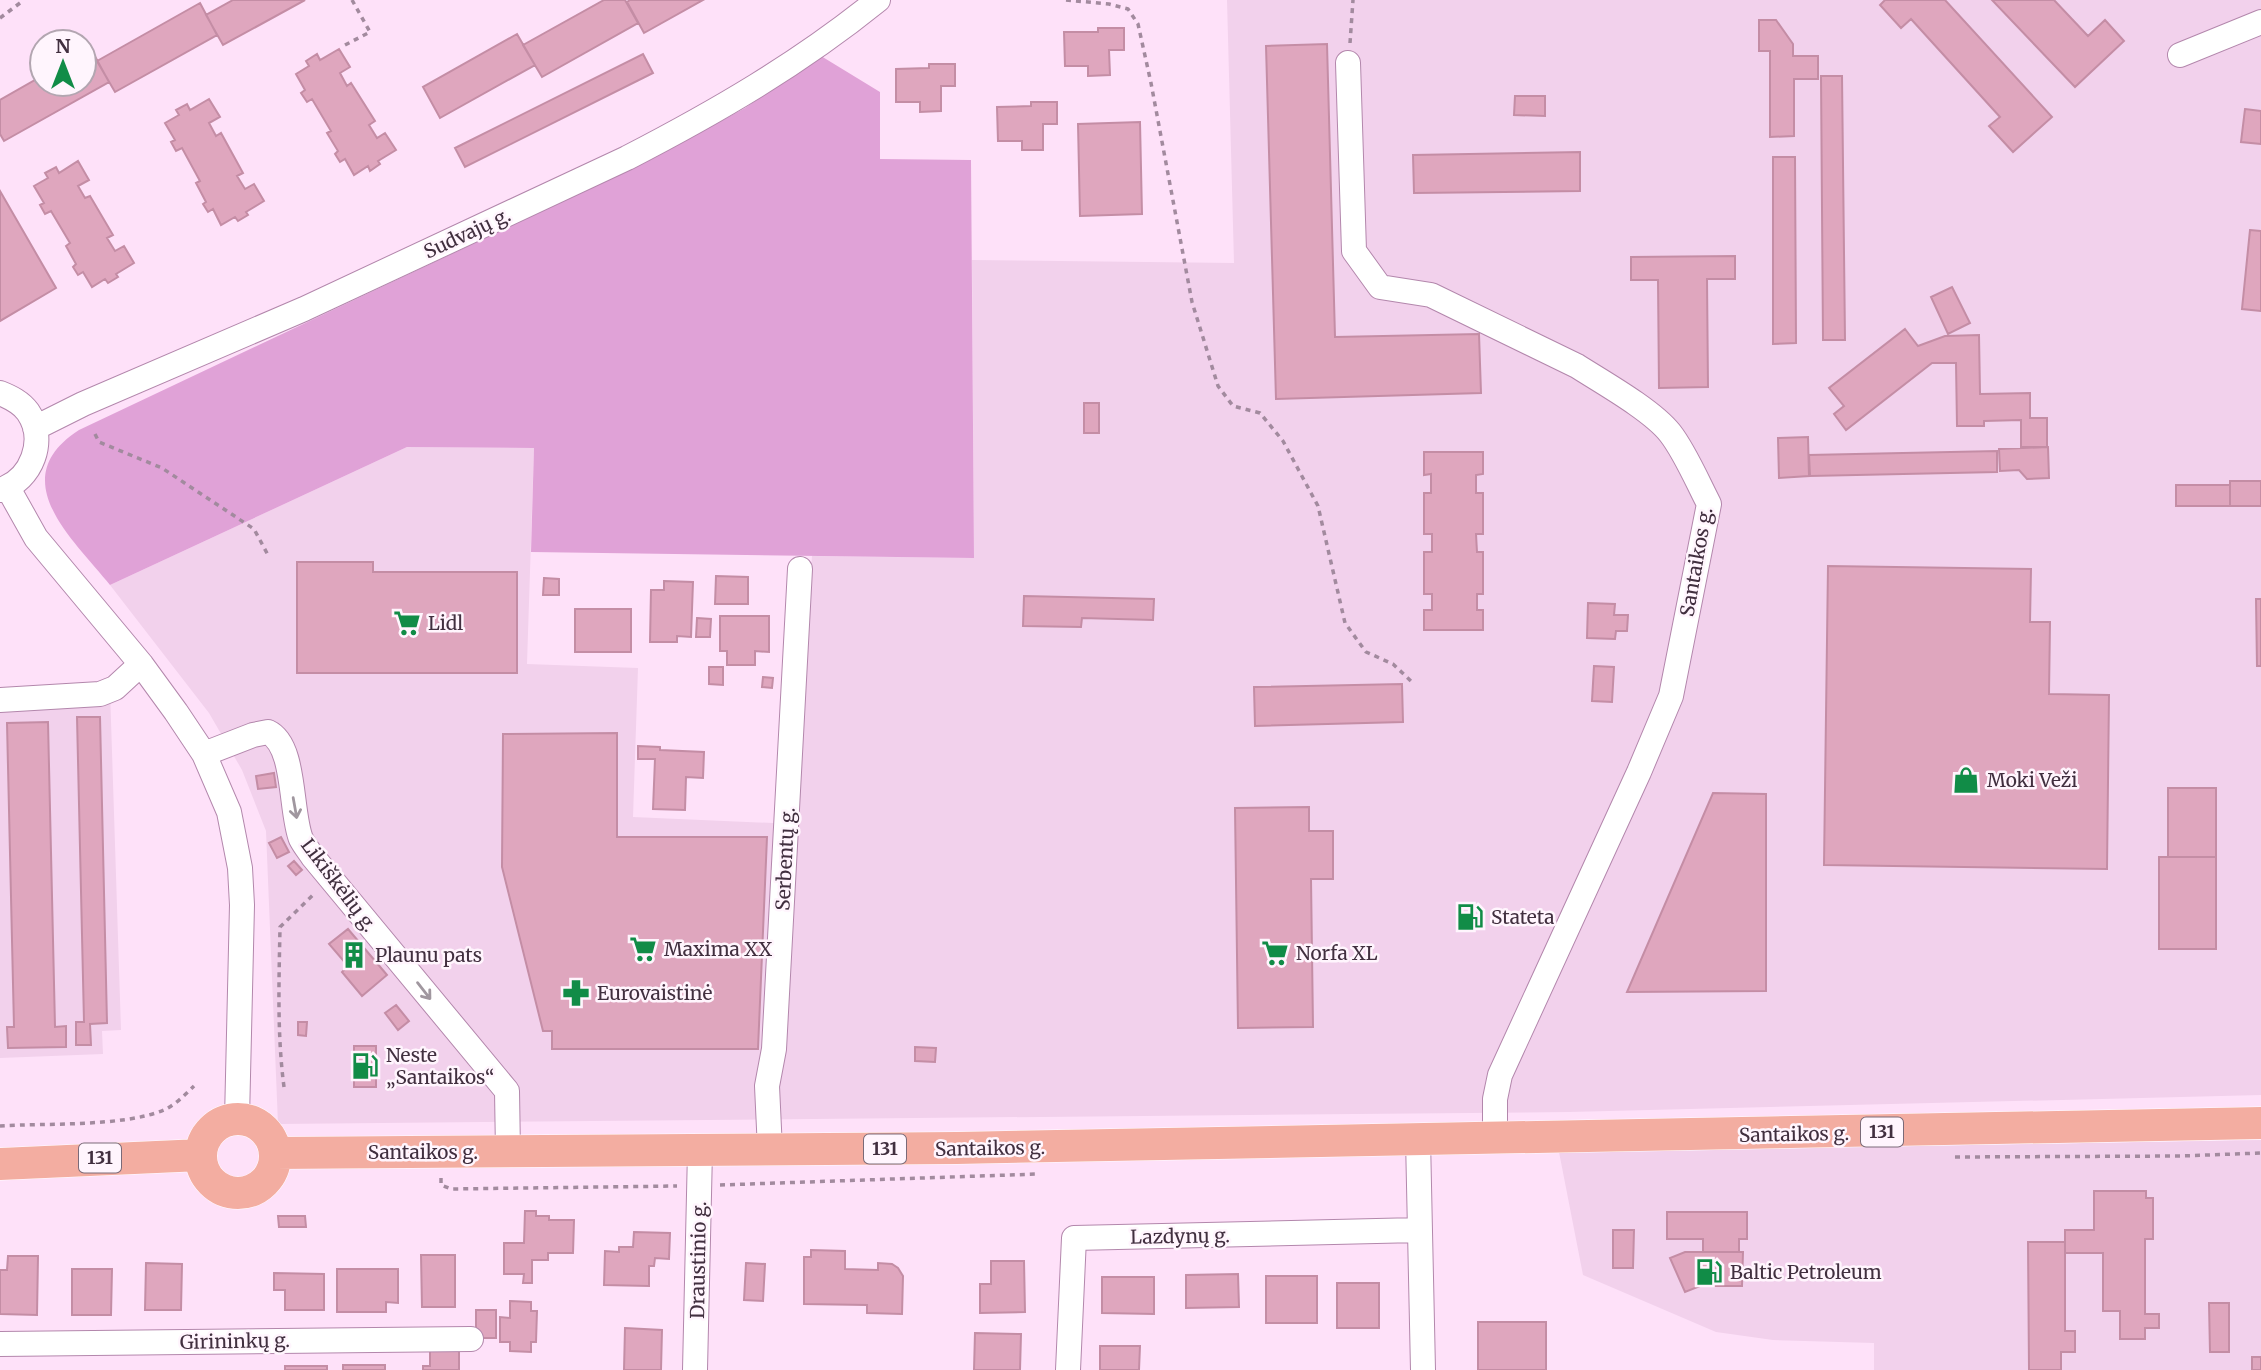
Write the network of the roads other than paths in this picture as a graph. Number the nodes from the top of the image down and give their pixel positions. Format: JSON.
{"nodes":[{"id":1,"x":878,"y":0,"type":"edge"},
{"id":2,"x":2261,"y":22,"type":"edge"},
{"id":3,"x":2180,"y":55,"type":"dead end"},
{"id":4,"x":1348,"y":63,"type":"road end"},
{"id":5,"x":0,"y":393,"type":"edge"},
{"id":6,"x":35,"y":428,"type":"junction"},
{"id":7,"x":4,"y":489,"type":"edge"},
{"id":8,"x":800,"y":569,"type":"dead end"},
{"id":9,"x":141,"y":664,"type":"junction"},
{"id":10,"x":0,"y":700,"type":"edge"},
{"id":11,"x":204,"y":754,"type":"junction"},
{"id":12,"x":237,"y":1119,"type":"junction"},
{"id":13,"x":2261,"y":1123,"type":"edge"},
{"id":14,"x":1495,"y":1138,"type":"junction"},
{"id":15,"x":1418,"y":1139,"type":"junction"},
{"id":16,"x":770,"y":1150,"type":"junction"},
{"id":17,"x":700,"y":1151,"type":"junction"},
{"id":18,"x":508,"y":1152,"type":"junction"},
{"id":19,"x":275,"y":1153,"type":"junction"},
{"id":20,"x":201,"y":1155,"type":"junction"},
{"id":21,"x":0,"y":1164,"type":"edge"},
{"id":22,"x":1419,"y":1230,"type":"junction"},
{"id":23,"x":471,"y":1339,"type":"dead end"},
{"id":24,"x":0,"y":1344,"type":"edge"},
{"id":25,"x":695,"y":1370,"type":"edge"},
{"id":26,"x":1068,"y":1370,"type":"edge"},
{"id":27,"x":1423,"y":1370,"type":"edge"}],
"edges":[{"from":1,"to":6,"type":"street","name":"Sudvajų g."},
{"from":2,"to":3,"type":"street"},
{"from":4,"to":14,"type":"street","name":"Santaikos g."},
{"from":5,"to":6,"type":"street"},
{"from":6,"to":7,"type":"street"},
{"from":7,"to":9,"type":"street"},
{"from":8,"to":16,"type":"street","name":"Serbentų g."},
{"from":9,"to":10,"type":"street"},
{"from":9,"to":11,"type":"street"},
{"from":11,"to":12,"type":"street"},
{"from":11,"to":18,"type":"street","name":"Likiškėlių g.","one_way":true},
{"from":12,"to":19,"type":"main road"},
{"from":12,"to":20,"type":"main road"},
{"from":13,"to":14,"type":"main road","name":"Santaikos g.","number":"131"},
{"from":14,"to":15,"type":"main road","name":"Santaikos g.","number":"131"},
{"from":15,"to":16,"type":"main road","name":"Santaikos g.","number":"131"},
{"from":15,"to":22,"type":"street"},
{"from":16,"to":17,"type":"main road","name":"Santaikos g.","number":"131"},
{"from":17,"to":18,"type":"main road","name":"Santaikos g.","number":"131"},
{"from":17,"to":25,"type":"street","name":"Draustinio g."},
{"from":18,"to":19,"type":"main road","name":"Santaikos g.","number":"131"},
{"from":19,"to":20,"type":"main road"},
{"from":20,"to":21,"type":"main road","number":"131"},
{"from":22,"to":26,"type":"street","name":"Lazdynų g."},
{"from":22,"to":27,"type":"street"},
{"from":23,"to":24,"type":"street","name":"Girininkų g."}]}
